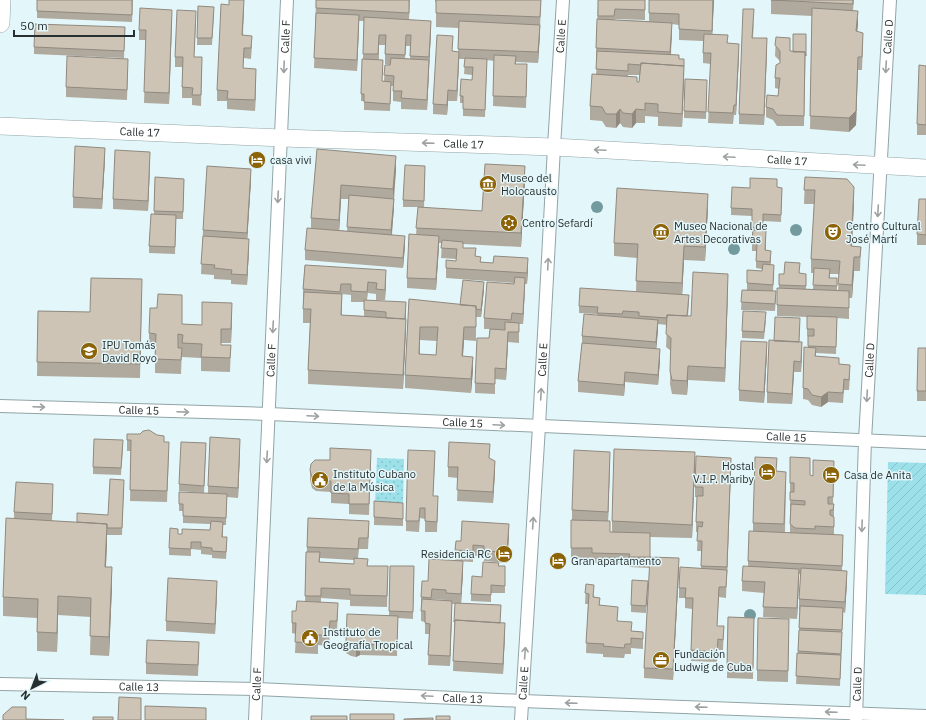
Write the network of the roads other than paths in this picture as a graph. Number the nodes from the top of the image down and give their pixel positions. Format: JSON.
{"nodes":[{"id":1,"x":1,"y":0,"type":"edge"},
{"id":2,"x":287,"y":0,"type":"edge"},
{"id":3,"x":563,"y":0,"type":"edge"},
{"id":4,"x":890,"y":0,"type":"edge"},
{"id":5,"x":0,"y":23,"type":"edge"},
{"id":6,"x":0,"y":126,"type":"edge"},
{"id":7,"x":281,"y":138,"type":"junction"},
{"id":8,"x":554,"y":147,"type":"junction"},
{"id":9,"x":880,"y":166,"type":"junction"},
{"id":10,"x":926,"y":168,"type":"edge"},
{"id":11,"x":0,"y":406,"type":"edge"},
{"id":12,"x":269,"y":414,"type":"junction"},
{"id":13,"x":540,"y":426,"type":"junction"},
{"id":14,"x":865,"y":440,"type":"junction"},
{"id":15,"x":926,"y":443,"type":"edge"},
{"id":16,"x":0,"y":684,"type":"edge"},
{"id":17,"x":257,"y":688,"type":"junction"},
{"id":18,"x":522,"y":701,"type":"junction"},
{"id":19,"x":856,"y":716,"type":"edge"},
{"id":20,"x":926,"y":716,"type":"edge"},
{"id":21,"x":255,"y":720,"type":"edge"},
{"id":22,"x":521,"y":720,"type":"edge"}],
"edges":[{"from":1,"to":5,"type":"main road"},
{"from":2,"to":7,"type":"street","name":"Calle F","one_way":true},
{"from":3,"to":8,"type":"street","name":"Calle E"},
{"from":4,"to":9,"type":"street","name":"Calle D","one_way":true},
{"from":6,"to":7,"type":"street","name":"Calle 17"},
{"from":8,"to":7,"type":"street","name":"Calle 17","one_way":true},
{"from":7,"to":12,"type":"street","name":"Calle F","one_way":true},
{"from":9,"to":8,"type":"street","name":"Calle 17","one_way":true},
{"from":13,"to":8,"type":"street","name":"Calle E","one_way":true},
{"from":9,"to":10,"type":"street","name":"Calle 17"},
{"from":9,"to":14,"type":"street","name":"Calle D","one_way":true},
{"from":11,"to":12,"type":"street","name":"Calle 15","one_way":true},
{"from":12,"to":13,"type":"street","name":"Calle 15","one_way":true},
{"from":12,"to":17,"type":"street","name":"Calle F","one_way":true},
{"from":13,"to":14,"type":"street","name":"Calle 15"},
{"from":18,"to":13,"type":"street","name":"Calle E","one_way":true},
{"from":14,"to":15,"type":"street","name":"Calle 15"},
{"from":14,"to":19,"type":"street","name":"Calle D","one_way":true},
{"from":16,"to":17,"type":"street","name":"Calle 13"},
{"from":18,"to":17,"type":"street","name":"Calle 13","one_way":true},
{"from":17,"to":21,"type":"street","name":"Calle F"},
{"from":19,"to":18,"type":"street","name":"Calle 13","one_way":true},
{"from":18,"to":22,"type":"street","name":"Calle E"},
{"from":19,"to":20,"type":"street","name":"Calle 13"}]}
